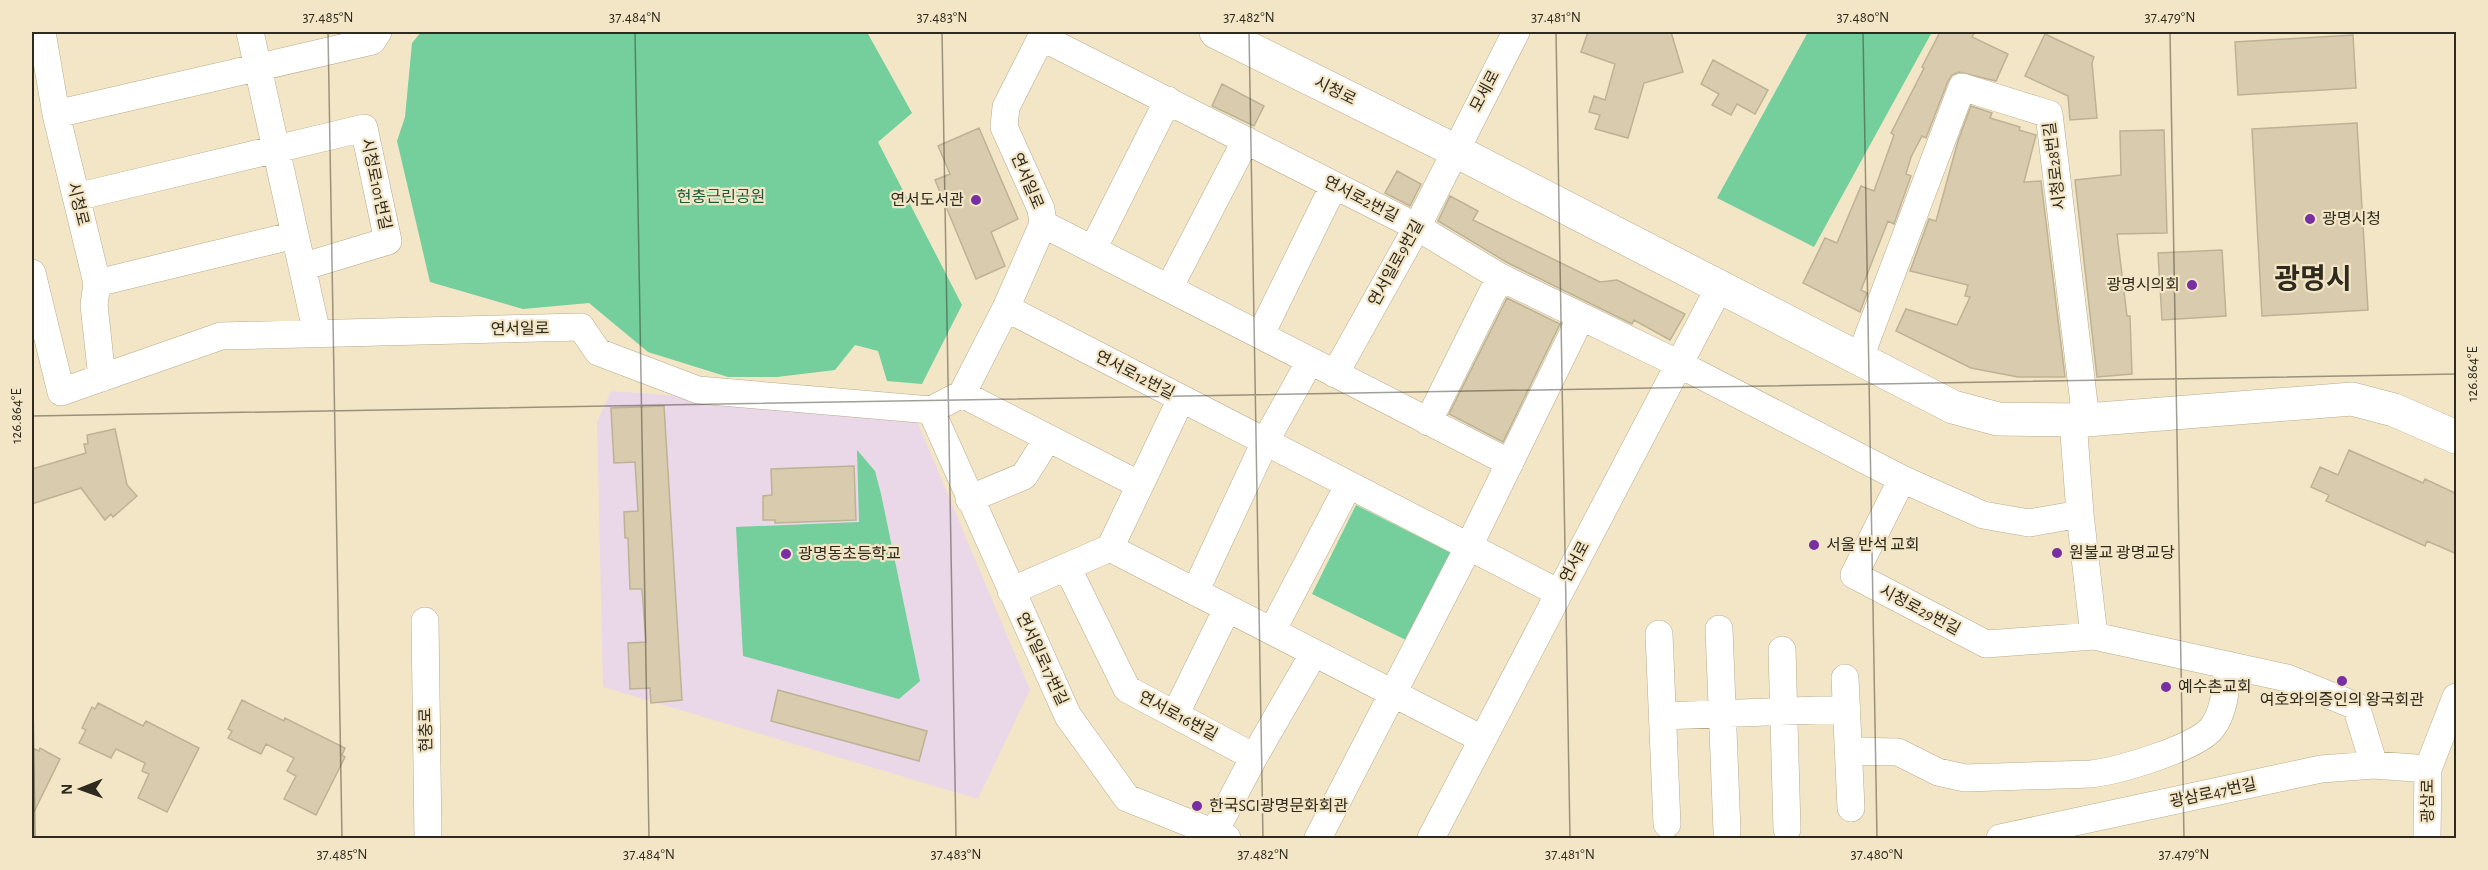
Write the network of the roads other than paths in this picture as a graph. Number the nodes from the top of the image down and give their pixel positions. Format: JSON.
{"nodes":[{"id":1,"x":42,"y":32,"type":"edge"},
{"id":2,"x":250,"y":32,"type":"edge"},
{"id":3,"x":378,"y":32,"type":"edge"},
{"id":4,"x":1216,"y":32,"type":"edge"},
{"id":5,"x":1516,"y":32,"type":"edge"},
{"id":6,"x":1042,"y":34,"type":"edge"},
{"id":7,"x":258,"y":67,"type":"junction"},
{"id":8,"x":1168,"y":100,"type":"junction"},
{"id":9,"x":56,"y":114,"type":"junction"},
{"id":10,"x":1246,"y":140,"type":"junction"},
{"id":11,"x":276,"y":148,"type":"junction"},
{"id":12,"x":1454,"y":150,"type":"junction"},
{"id":13,"x":1335,"y":185,"type":"junction"},
{"id":14,"x":76,"y":197,"type":"junction"},
{"id":15,"x":1043,"y":224,"type":"junction"},
{"id":16,"x":1417,"y":227,"type":"junction"},
{"id":17,"x":295,"y":235,"type":"junction"},
{"id":18,"x":1093,"y":249,"type":"junction"},
{"id":19,"x":302,"y":267,"type":"junction"},
{"id":20,"x":32,"y":273,"type":"edge"},
{"id":21,"x":1500,"y":277,"type":"junction"},
{"id":22,"x":97,"y":283,"type":"junction"},
{"id":23,"x":1720,"y":286,"type":"junction"},
{"id":24,"x":1169,"y":288,"type":"junction"},
{"id":25,"x":1006,"y":308,"type":"junction"},
{"id":26,"x":1581,"y":317,"type":"junction"},
{"id":27,"x":316,"y":334,"type":"junction"},
{"id":28,"x":1261,"y":334,"type":"junction"},
{"id":29,"x":1310,"y":360,"type":"junction"},
{"id":30,"x":1858,"y":360,"type":"junction"},
{"id":31,"x":1679,"y":364,"type":"junction"},
{"id":32,"x":1335,"y":374,"type":"junction"},
{"id":33,"x":102,"y":378,"type":"junction"},
{"id":34,"x":962,"y":394,"type":"junction"},
{"id":35,"x":1181,"y":399,"type":"junction"},
{"id":36,"x":931,"y":410,"type":"junction"},
{"id":37,"x":2079,"y":420,"type":"junction"},
{"id":38,"x":1428,"y":422,"type":"junction"},
{"id":39,"x":2457,"y":437,"type":"edge"},
{"id":40,"x":1048,"y":438,"type":"junction"},
{"id":41,"x":1265,"y":442,"type":"junction"},
{"id":42,"x":1510,"y":463,"type":"junction"},
{"id":43,"x":1902,"y":479,"type":"junction"},
{"id":44,"x":1140,"y":485,"type":"junction"},
{"id":45,"x":1348,"y":486,"type":"junction"},
{"id":46,"x":969,"y":499,"type":"junction"},
{"id":47,"x":2080,"y":514,"type":"junction"},
{"id":48,"x":1469,"y":546,"type":"junction"},
{"id":49,"x":1110,"y":548,"type":"junction"},
{"id":50,"x":1067,"y":567,"type":"junction"},
{"id":51,"x":1011,"y":591,"type":"junction"},
{"id":52,"x":1194,"y":592,"type":"junction"},
{"id":53,"x":1559,"y":593,"type":"junction"},
{"id":54,"x":1227,"y":609,"type":"junction"},
{"id":55,"x":425,"y":621,"type":"dead end"},
{"id":56,"x":1719,"y":629,"type":"dead end"},
{"id":57,"x":1272,"y":631,"type":"junction"},
{"id":58,"x":1659,"y":634,"type":"dead end"},
{"id":59,"x":2094,"y":636,"type":"junction"},
{"id":60,"x":1782,"y":650,"type":"dead end"},
{"id":61,"x":1314,"y":653,"type":"junction"},
{"id":62,"x":2228,"y":666,"type":"junction"},
{"id":63,"x":1845,"y":678,"type":"dead end"},
{"id":64,"x":1392,"y":693,"type":"junction"},
{"id":65,"x":2457,"y":697,"type":"edge"},
{"id":66,"x":1846,"y":709,"type":"junction"},
{"id":67,"x":1784,"y":711,"type":"junction"},
{"id":68,"x":1722,"y":714,"type":"junction"},
{"id":69,"x":1175,"y":715,"type":"junction"},
{"id":70,"x":1662,"y":717,"type":"junction"},
{"id":71,"x":1482,"y":739,"type":"junction"},
{"id":72,"x":1850,"y":751,"type":"junction"},
{"id":73,"x":1254,"y":757,"type":"junction"},
{"id":74,"x":2374,"y":765,"type":"junction"},
{"id":75,"x":2428,"y":769,"type":"junction"},
{"id":76,"x":1851,"y":808,"type":"dead end"},
{"id":77,"x":1667,"y":824,"type":"dead end"},
{"id":78,"x":1787,"y":829,"type":"dead end"},
{"id":79,"x":1727,"y":831,"type":"dead end"},
{"id":80,"x":1221,"y":836,"type":"edge"},
{"id":81,"x":428,"y":838,"type":"edge"},
{"id":82,"x":1318,"y":838,"type":"edge"},
{"id":83,"x":1431,"y":838,"type":"edge"},
{"id":84,"x":2000,"y":838,"type":"edge"},
{"id":85,"x":2427,"y":838,"type":"edge"}],
"edges":[{"from":1,"to":9,"type":"street","name":"시청로"},
{"from":2,"to":7,"type":"street"},
{"from":3,"to":7,"type":"street"},
{"from":4,"to":12,"type":"main road","name":"시청로"},
{"from":5,"to":12,"type":"street","name":"모세로"},
{"from":6,"to":8,"type":"street","name":"연서로2번길"},
{"from":6,"to":15,"type":"street","name":"연서일로"},
{"from":7,"to":9,"type":"street"},
{"from":7,"to":11,"type":"street"},
{"from":8,"to":10,"type":"street","name":"연서로2번길"},
{"from":8,"to":18,"type":"street"},
{"from":9,"to":14,"type":"street","name":"시청로"},
{"from":10,"to":13,"type":"street","name":"연서로2번길"},
{"from":10,"to":24,"type":"street"},
{"from":11,"to":14,"type":"street","name":"시청로101번길"},
{"from":11,"to":17,"type":"street"},
{"from":11,"to":19,"type":"street","name":"시청로101번길"},
{"from":12,"to":16,"type":"street","name":"연서일로9번길"},
{"from":12,"to":23,"type":"main road","name":"시청로"},
{"from":13,"to":16,"type":"street","name":"연서로2번길"},
{"from":13,"to":28,"type":"street"},
{"from":14,"to":22,"type":"street","name":"시청로"},
{"from":15,"to":18,"type":"street"},
{"from":15,"to":25,"type":"street","name":"연서일로"},
{"from":16,"to":21,"type":"street","name":"연서로2번길"},
{"from":16,"to":32,"type":"street","name":"연서일로9번길"},
{"from":17,"to":19,"type":"street"},
{"from":17,"to":22,"type":"street"},
{"from":18,"to":24,"type":"street"},
{"from":19,"to":27,"type":"street"},
{"from":20,"to":33,"type":"street","name":"연서일로"},
{"from":21,"to":26,"type":"street","name":"연서로2번길"},
{"from":21,"to":38,"type":"street"},
{"from":22,"to":33,"type":"street","name":"시청로"},
{"from":23,"to":30,"type":"main road","name":"시청로"},
{"from":23,"to":31,"type":"street","name":"연서로"},
{"from":24,"to":28,"type":"street"},
{"from":25,"to":34,"type":"street","name":"연서일로"},
{"from":25,"to":35,"type":"street","name":"연서로12번길"},
{"from":26,"to":31,"type":"street","name":"연서로2번길"},
{"from":26,"to":42,"type":"street"},
{"from":27,"to":33,"type":"street","name":"연서일로"},
{"from":27,"to":36,"type":"street","name":"연서일로"},
{"from":28,"to":29,"type":"street"},
{"from":29,"to":32,"type":"street"},
{"from":29,"to":41,"type":"street"},
{"from":30,"to":37,"type":"main road","name":"시청로"},
{"from":30,"to":37,"type":"street","name":"시청로28번길"},
{"from":31,"to":43,"type":"street"},
{"from":31,"to":53,"type":"street","name":"연서로"},
{"from":32,"to":38,"type":"street"},
{"from":34,"to":36,"type":"street"},
{"from":34,"to":40,"type":"street"},
{"from":35,"to":41,"type":"street","name":"연서로12번길"},
{"from":35,"to":44,"type":"street"},
{"from":36,"to":46,"type":"street","name":"연서일로17번길"},
{"from":37,"to":39,"type":"main road","name":"시청로"},
{"from":37,"to":47,"type":"street"},
{"from":38,"to":42,"type":"street"},
{"from":40,"to":44,"type":"street"},
{"from":40,"to":46,"type":"street"},
{"from":41,"to":45,"type":"street","name":"연서로12번길"},
{"from":41,"to":52,"type":"street"},
{"from":42,"to":48,"type":"street"},
{"from":43,"to":47,"type":"street"},
{"from":43,"to":59,"type":"street","name":"시청로29번길"},
{"from":44,"to":49,"type":"street"},
{"from":45,"to":48,"type":"street","name":"연서로12번길"},
{"from":45,"to":57,"type":"street"},
{"from":46,"to":51,"type":"street","name":"연서일로17번길"},
{"from":47,"to":59,"type":"street"},
{"from":48,"to":53,"type":"street","name":"연서로12번길"},
{"from":48,"to":64,"type":"street"},
{"from":49,"to":50,"type":"street"},
{"from":49,"to":52,"type":"street"},
{"from":50,"to":51,"type":"street"},
{"from":50,"to":69,"type":"street","name":"연서로16번길"},
{"from":51,"to":80,"type":"street","name":"연서일로17번길"},
{"from":52,"to":54,"type":"street"},
{"from":53,"to":71,"type":"street","name":"연서로"},
{"from":54,"to":57,"type":"street"},
{"from":54,"to":69,"type":"street"},
{"from":55,"to":81,"type":"street","name":"현충로"},
{"from":56,"to":68,"type":"street"},
{"from":57,"to":61,"type":"street"},
{"from":58,"to":70,"type":"street"},
{"from":59,"to":62,"type":"street","name":"시청로29번길"},
{"from":60,"to":67,"type":"street"},
{"from":61,"to":64,"type":"street"},
{"from":61,"to":73,"type":"street"},
{"from":62,"to":72,"type":"street"},
{"from":62,"to":74,"type":"street","name":"시청로29번길"},
{"from":63,"to":66,"type":"street"},
{"from":64,"to":71,"type":"street"},
{"from":64,"to":82,"type":"street"},
{"from":65,"to":75,"type":"street","name":"광삼로"},
{"from":66,"to":67,"type":"street"},
{"from":66,"to":72,"type":"street"},
{"from":67,"to":68,"type":"street"},
{"from":67,"to":78,"type":"street"},
{"from":68,"to":70,"type":"street"},
{"from":68,"to":79,"type":"street"},
{"from":69,"to":73,"type":"street","name":"연서로16번길"},
{"from":70,"to":77,"type":"street"},
{"from":71,"to":83,"type":"street","name":"연서로"},
{"from":72,"to":76,"type":"street"},
{"from":73,"to":80,"type":"street"},
{"from":74,"to":75,"type":"street","name":"광삼로47번길"},
{"from":74,"to":84,"type":"street","name":"광삼로47번길"},
{"from":75,"to":85,"type":"street","name":"광삼로"}]}
